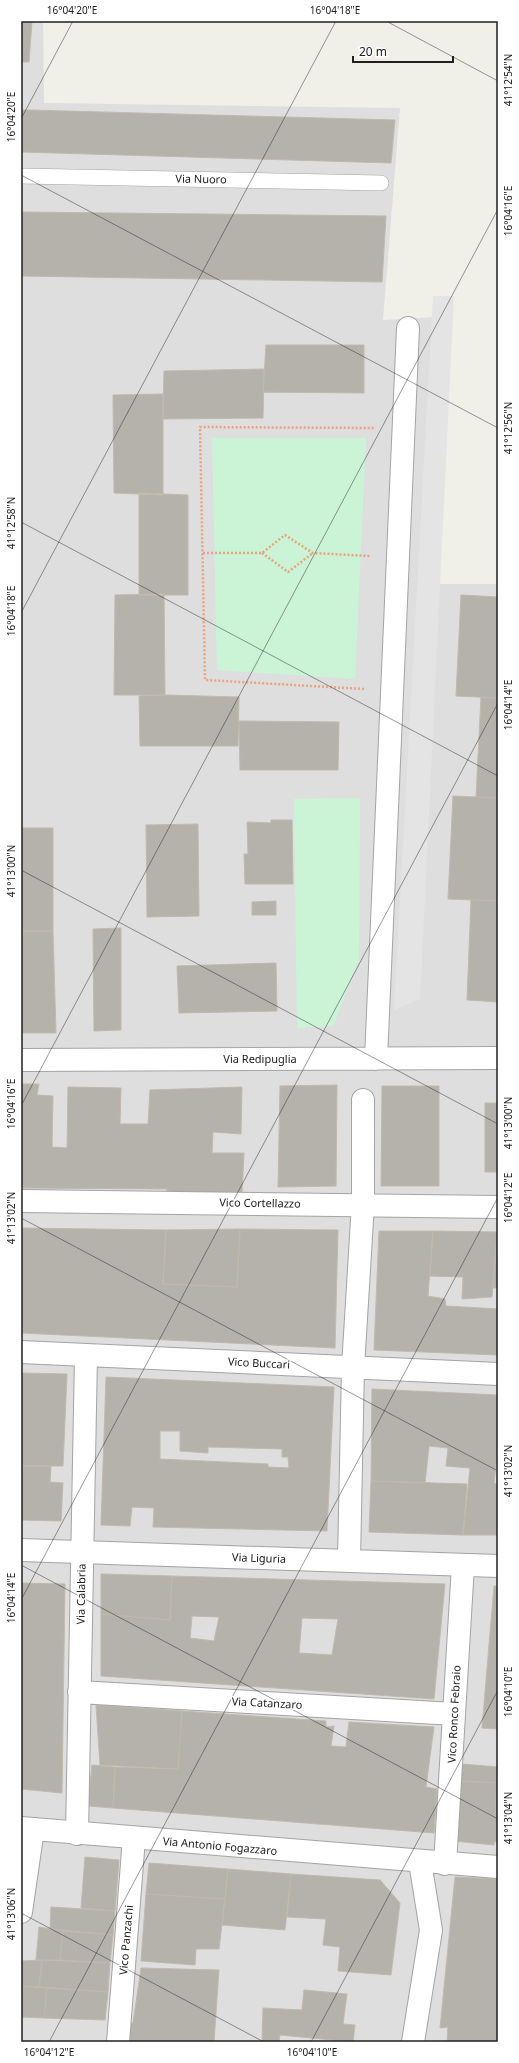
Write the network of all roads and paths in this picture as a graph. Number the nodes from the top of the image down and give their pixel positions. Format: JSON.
{"nodes":[{"id":1,"x":21,"y":176,"type":"edge"},
{"id":2,"x":381,"y":183,"type":"dead end"},
{"id":3,"x":408,"y":328,"type":"dead end"},
{"id":4,"x":404,"y":428,"type":"junction"},
{"id":5,"x":203,"y":553,"type":"junction"},
{"id":6,"x":262,"y":553,"type":"junction"},
{"id":7,"x":313,"y":554,"type":"junction"},
{"id":8,"x":398,"y":558,"type":"junction"},
{"id":9,"x":392,"y":691,"type":"junction"},
{"id":10,"x":376,"y":1058,"type":"junction"},
{"id":11,"x":498,"y":1058,"type":"edge"},
{"id":12,"x":21,"y":1060,"type":"edge"},
{"id":13,"x":363,"y":1100,"type":"dead end"},
{"id":14,"x":21,"y":1201,"type":"edge"},
{"id":15,"x":363,"y":1204,"type":"junction"},
{"id":16,"x":498,"y":1206,"type":"edge"},
{"id":17,"x":21,"y":1352,"type":"edge"},
{"id":18,"x":86,"y":1355,"type":"junction"},
{"id":19,"x":353,"y":1367,"type":"junction"},
{"id":20,"x":498,"y":1374,"type":"edge"},
{"id":21,"x":21,"y":1550,"type":"edge"},
{"id":22,"x":82,"y":1552,"type":"junction"},
{"id":23,"x":349,"y":1561,"type":"junction"},
{"id":24,"x":463,"y":1565,"type":"junction"},
{"id":25,"x":498,"y":1566,"type":"edge"},
{"id":26,"x":79,"y":1692,"type":"junction"},
{"id":27,"x":454,"y":1714,"type":"junction"},
{"id":28,"x":27,"y":1829,"type":"edge"},
{"id":29,"x":77,"y":1834,"type":"junction"},
{"id":30,"x":134,"y":1838,"type":"junction"},
{"id":31,"x":420,"y":1862,"type":"junction"},
{"id":32,"x":445,"y":1864,"type":"junction"},
{"id":33,"x":498,"y":1867,"type":"edge"},
{"id":34,"x":21,"y":1912,"type":"edge"},
{"id":35,"x":118,"y":2042,"type":"edge"},
{"id":36,"x":413,"y":2042,"type":"edge"}],
"edges":[{"from":1,"to":2,"type":"lane","name":"Via Nuoro"},
{"from":3,"to":4,"type":"street"},
{"from":4,"to":5,"type":"path"},
{"from":4,"to":8,"type":"street"},
{"from":5,"to":6,"type":"path"},
{"from":5,"to":9,"type":"path"},
{"from":6,"to":7,"type":"path"},
{"from":6,"to":7,"type":"path"},
{"from":7,"to":8,"type":"path"},
{"from":8,"to":9,"type":"street"},
{"from":9,"to":10,"type":"street"},
{"from":10,"to":11,"type":"street","name":"Via Redipuglia"},
{"from":10,"to":12,"type":"street","name":"Via Redipuglia"},
{"from":13,"to":15,"type":"street"},
{"from":14,"to":15,"type":"street","name":"Vico Cortellazzo"},
{"from":15,"to":16,"type":"street","name":"Vico Cortellazzo"},
{"from":15,"to":19,"type":"street"},
{"from":17,"to":18,"type":"street","name":"Vico Buccari"},
{"from":18,"to":19,"type":"street","name":"Vico Buccari"},
{"from":18,"to":22,"type":"street","name":"Via Calabria"},
{"from":19,"to":20,"type":"street","name":"Vico Buccari"},
{"from":19,"to":23,"type":"street"},
{"from":21,"to":22,"type":"street","name":"Via Liguria"},
{"from":22,"to":23,"type":"street","name":"Via Liguria"},
{"from":22,"to":26,"type":"street","name":"Via Calabria"},
{"from":23,"to":24,"type":"street","name":"Via Liguria"},
{"from":24,"to":25,"type":"street","name":"Via Liguria"},
{"from":24,"to":27,"type":"street","name":"Vico Ronco Febraio"},
{"from":26,"to":27,"type":"street","name":"Via Catanzaro"},
{"from":26,"to":29,"type":"street","name":"Via Calabria"},
{"from":27,"to":32,"type":"street","name":"Vico Ronco Febraio"},
{"from":28,"to":29,"type":"street","name":"Via Antonio Fogazzaro"},
{"from":28,"to":34,"type":"street"},
{"from":29,"to":30,"type":"street","name":"Via Antonio Fogazzaro"},
{"from":30,"to":31,"type":"street","name":"Via Antonio Fogazzaro"},
{"from":30,"to":35,"type":"street","name":"Vico Panzachi"},
{"from":31,"to":32,"type":"street","name":"Via Antonio Fogazzaro"},
{"from":31,"to":36,"type":"street"},
{"from":32,"to":33,"type":"street","name":"Via Antonio Fogazzaro"}]}
